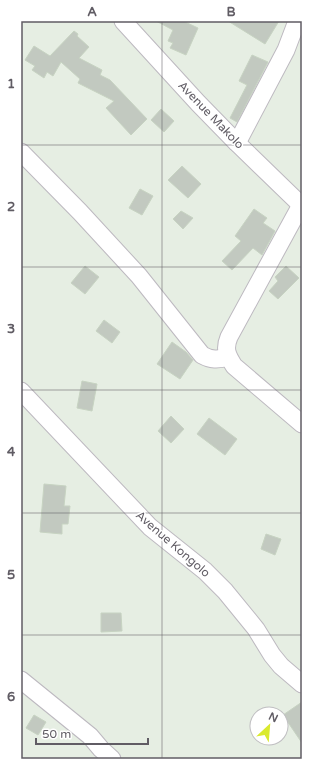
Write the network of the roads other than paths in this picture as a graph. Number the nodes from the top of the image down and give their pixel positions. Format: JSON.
{"nodes":[{"id":1,"x":123,"y":21,"type":"edge"},
{"id":2,"x":297,"y":21,"type":"edge"},
{"id":3,"x":237,"y":143,"type":"junction"},
{"id":4,"x":21,"y":152,"type":"edge"},
{"id":5,"x":302,"y":205,"type":"edge"},
{"id":6,"x":228,"y":357,"type":"junction"},
{"id":7,"x":21,"y":391,"type":"edge"},
{"id":8,"x":302,"y":424,"type":"edge"},
{"id":9,"x":21,"y":680,"type":"edge"},
{"id":10,"x":302,"y":684,"type":"edge"},
{"id":11,"x":112,"y":759,"type":"edge"}],
"edges":[{"from":1,"to":3,"type":"street","name":"Avenue Makolo"},
{"from":2,"to":3,"type":"street"},
{"from":3,"to":5,"type":"street","name":"Avenue Makolo"},
{"from":4,"to":6,"type":"street"},
{"from":5,"to":6,"type":"street"},
{"from":6,"to":8,"type":"street"},
{"from":7,"to":10,"type":"street","name":"Avenue Kongolo"},
{"from":9,"to":11,"type":"street"}]}
